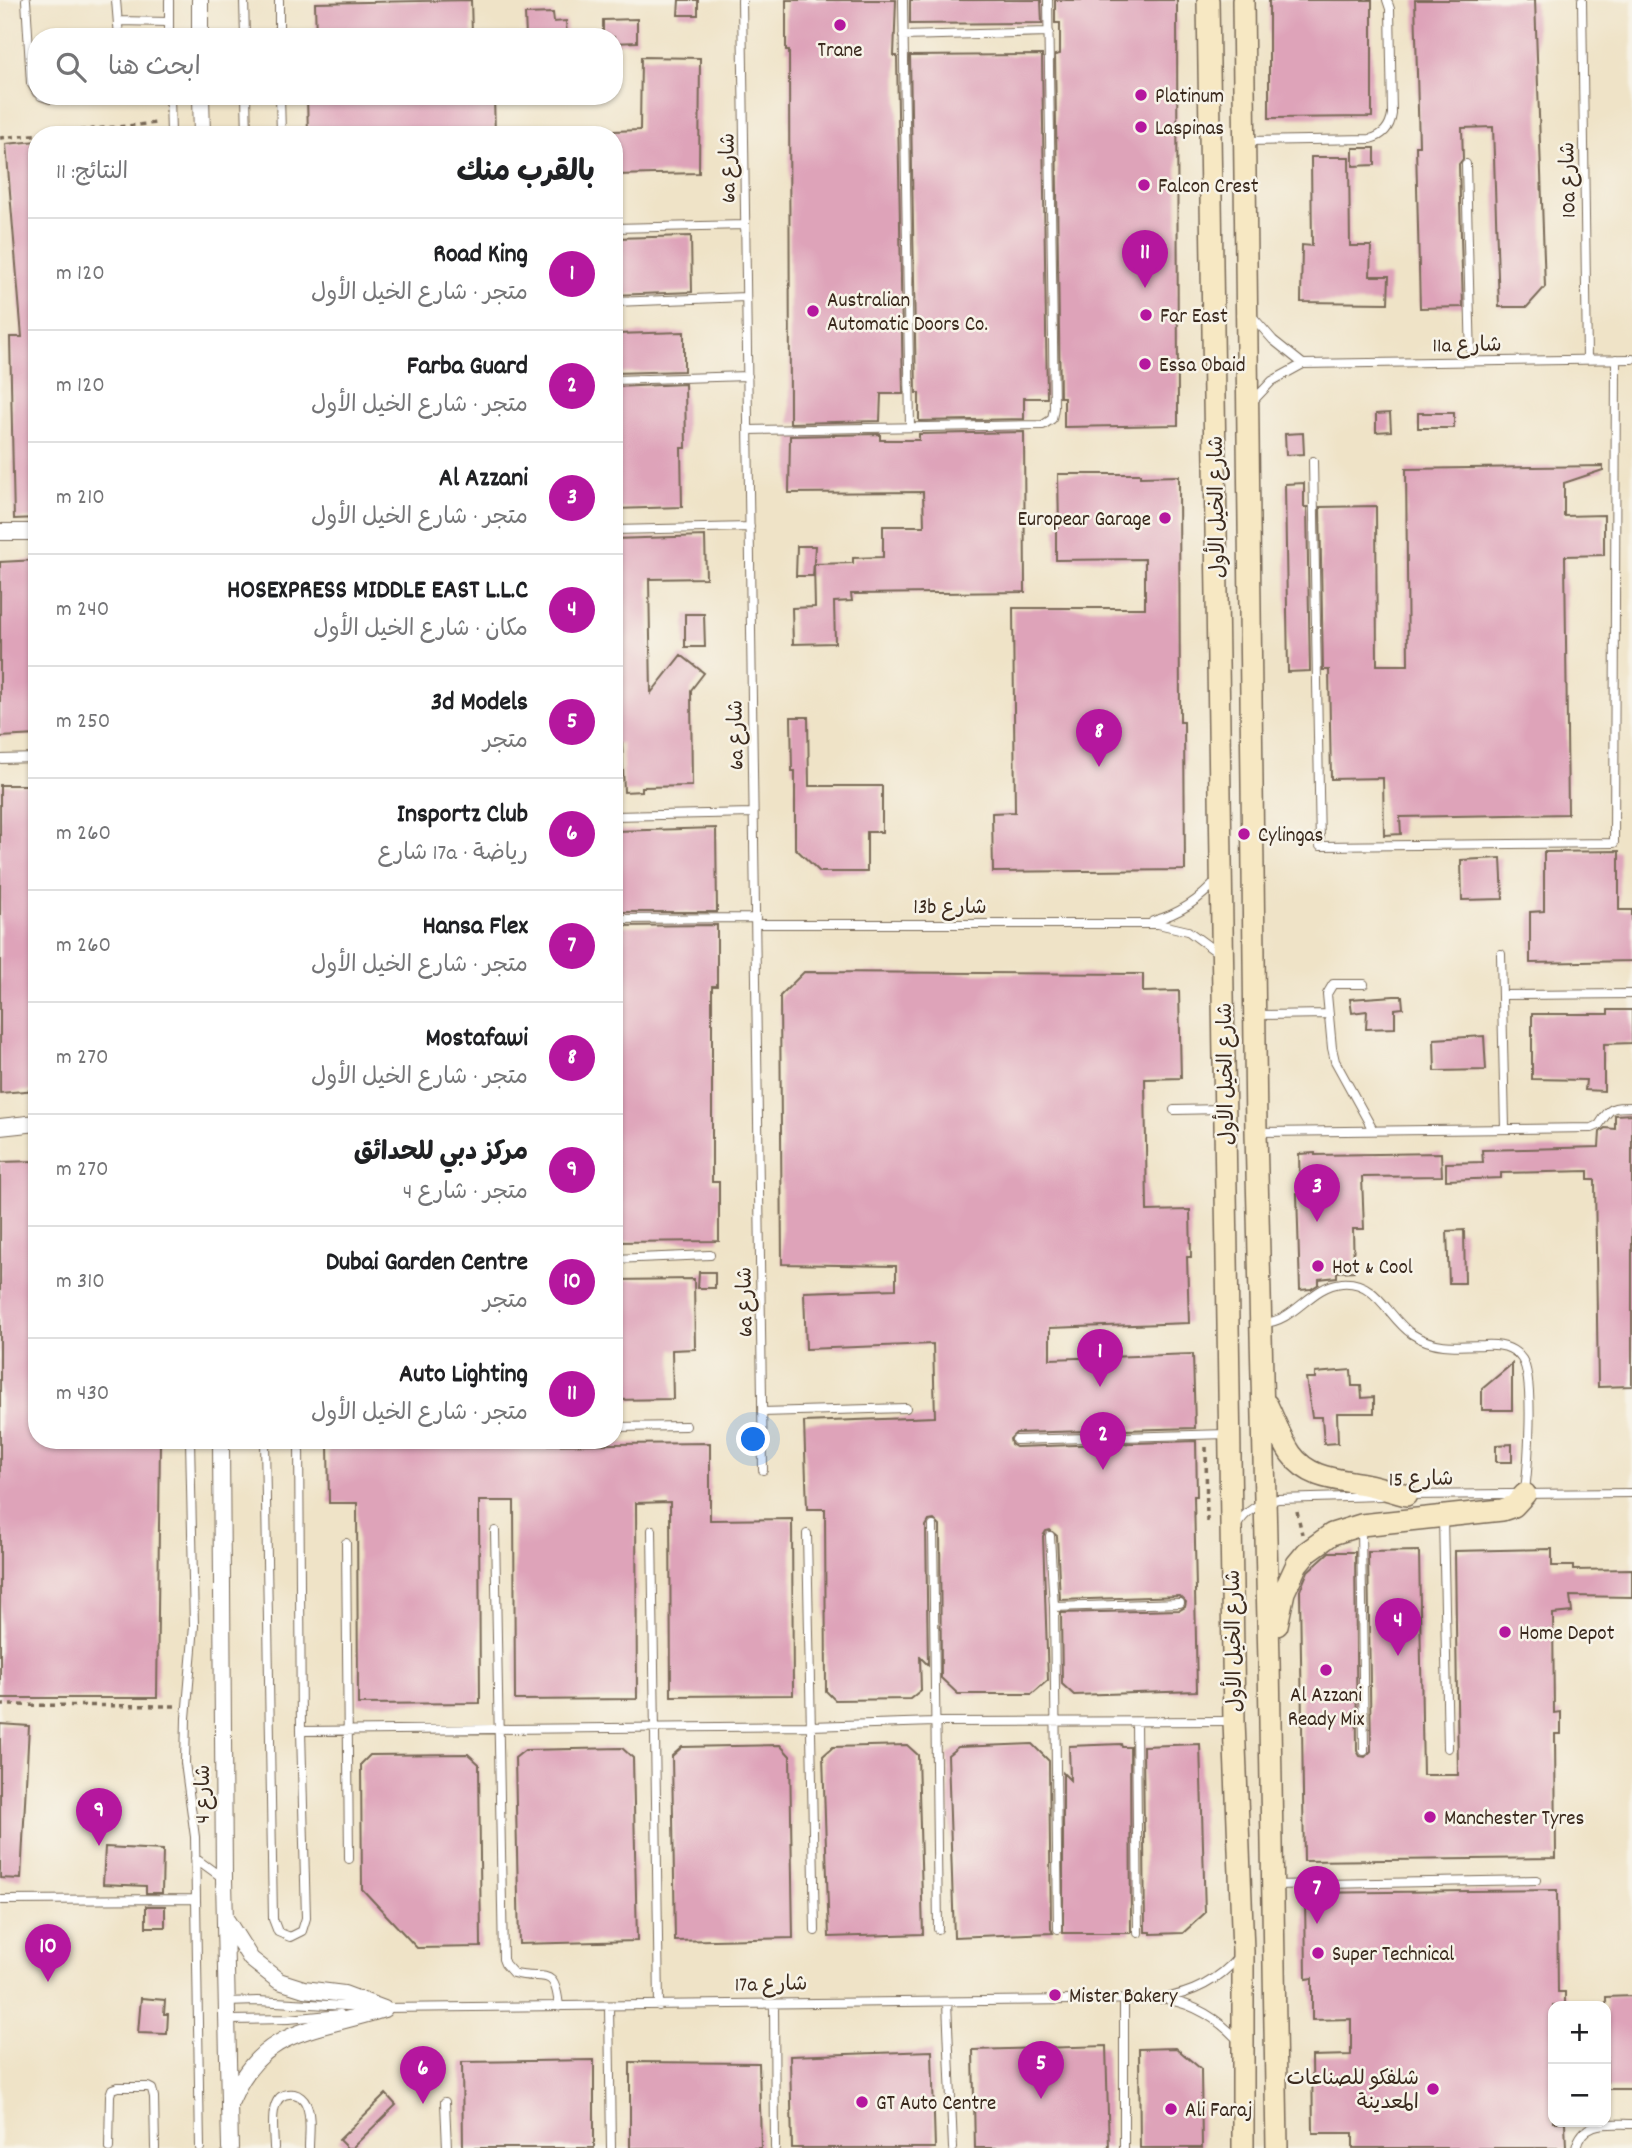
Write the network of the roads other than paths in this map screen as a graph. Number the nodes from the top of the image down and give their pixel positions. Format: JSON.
{"nodes":[{"id":1,"x":26,"y":0,"type":"edge"},
{"id":2,"x":116,"y":0,"type":"edge"},
{"id":3,"x":169,"y":0,"type":"edge"},
{"id":4,"x":200,"y":0,"type":"edge"},
{"id":5,"x":244,"y":0,"type":"edge"},
{"id":6,"x":279,"y":0,"type":"edge"},
{"id":7,"x":742,"y":0,"type":"edge"},
{"id":8,"x":903,"y":0,"type":"edge"},
{"id":9,"x":1048,"y":0,"type":"edge"},
{"id":10,"x":1209,"y":0,"type":"edge"},
{"id":11,"x":1243,"y":0,"type":"edge"},
{"id":12,"x":1387,"y":0,"type":"edge"},
{"id":13,"x":1582,"y":0,"type":"edge"},
{"id":14,"x":118,"y":21,"type":"junction"},
{"id":15,"x":169,"y":22,"type":"junction"},
{"id":16,"x":118,"y":28,"type":"edge"},
{"id":17,"x":169,"y":28,"type":"edge"},
{"id":18,"x":200,"y":28,"type":"edge"},
{"id":19,"x":245,"y":28,"type":"edge"},
{"id":20,"x":279,"y":28,"type":"edge"},
{"id":21,"x":1049,"y":32,"type":"junction"},
{"id":22,"x":28,"y":33,"type":"edge"},
{"id":23,"x":904,"y":36,"type":"junction"},
{"id":24,"x":170,"y":105,"type":"edge"},
{"id":25,"x":201,"y":105,"type":"edge"},
{"id":26,"x":246,"y":105,"type":"edge"},
{"id":27,"x":280,"y":105,"type":"edge"},
{"id":28,"x":171,"y":126,"type":"edge"},
{"id":29,"x":202,"y":126,"type":"edge"},
{"id":30,"x":247,"y":126,"type":"edge"},
{"id":31,"x":281,"y":126,"type":"edge"},
{"id":32,"x":1245,"y":141,"type":"junction"},
{"id":33,"x":1466,"y":164,"type":"dead end"},
{"id":34,"x":745,"y":225,"type":"junction"},
{"id":35,"x":623,"y":229,"type":"edge"},
{"id":36,"x":746,"y":297,"type":"junction"},
{"id":37,"x":623,"y":302,"type":"edge"},
{"id":38,"x":1248,"y":311,"type":"junction"},
{"id":39,"x":1587,"y":359,"type":"junction"},
{"id":40,"x":1616,"y":359,"type":"junction"},
{"id":41,"x":1632,"y":359,"type":"edge"},
{"id":42,"x":1471,"y":361,"type":"junction"},
{"id":43,"x":1303,"y":364,"type":"junction"},
{"id":44,"x":748,"y":376,"type":"junction"},
{"id":45,"x":623,"y":380,"type":"edge"},
{"id":46,"x":1249,"y":407,"type":"junction"},
{"id":47,"x":909,"y":428,"type":"junction"},
{"id":48,"x":748,"y":430,"type":"junction"},
{"id":49,"x":1313,"y":461,"type":"dead end"},
{"id":50,"x":750,"y":527,"type":"junction"},
{"id":51,"x":623,"y":530,"type":"edge"},
{"id":52,"x":28,"y":532,"type":"edge"},
{"id":53,"x":0,"y":533,"type":"edge"},
{"id":54,"x":28,"y":758,"type":"edge"},
{"id":55,"x":0,"y":759,"type":"edge"},
{"id":56,"x":753,"y":813,"type":"junction"},
{"id":57,"x":623,"y":816,"type":"edge"},
{"id":58,"x":1220,"y":876,"type":"junction"},
{"id":59,"x":623,"y":919,"type":"edge"},
{"id":60,"x":757,"y":921,"type":"junction"},
{"id":61,"x":1143,"y":923,"type":"junction"},
{"id":62,"x":1501,"y":954,"type":"dead end"},
{"id":63,"x":1224,"y":958,"type":"junction"},
{"id":64,"x":1364,"y":984,"type":"dead end"},
{"id":65,"x":1632,"y":994,"type":"edge"},
{"id":66,"x":1502,"y":995,"type":"junction"},
{"id":67,"x":1329,"y":1014,"type":"junction"},
{"id":68,"x":1255,"y":1015,"type":"junction"},
{"id":69,"x":1632,"y":1107,"type":"edge"},
{"id":70,"x":1226,"y":1109,"type":"junction"},
{"id":71,"x":1174,"y":1110,"type":"dead end"},
{"id":72,"x":0,"y":1119,"type":"edge"},
{"id":73,"x":28,"y":1123,"type":"edge"},
{"id":74,"x":28,"y":1123,"type":"edge"},
{"id":75,"x":0,"y":1126,"type":"edge"},
{"id":76,"x":1505,"y":1128,"type":"junction"},
{"id":77,"x":1373,"y":1130,"type":"junction"},
{"id":78,"x":1256,"y":1132,"type":"junction"},
{"id":79,"x":710,"y":1255,"type":"dead end"},
{"id":80,"x":623,"y":1259,"type":"edge"},
{"id":81,"x":1262,"y":1323,"type":"junction"},
{"id":82,"x":1264,"y":1399,"type":"junction"},
{"id":83,"x":906,"y":1408,"type":"dead end"},
{"id":84,"x":762,"y":1412,"type":"junction"},
{"id":85,"x":686,"y":1426,"type":"dead end"},
{"id":86,"x":623,"y":1427,"type":"edge"},
{"id":87,"x":1230,"y":1433,"type":"junction"},
{"id":88,"x":1016,"y":1440,"type":"dead end"},
{"id":89,"x":190,"y":1449,"type":"edge"},
{"id":90,"x":221,"y":1449,"type":"edge"},
{"id":91,"x":265,"y":1449,"type":"edge"},
{"id":92,"x":299,"y":1449,"type":"edge"},
{"id":93,"x":763,"y":1470,"type":"dead end"},
{"id":94,"x":1632,"y":1493,"type":"edge"},
{"id":95,"x":1525,"y":1494,"type":"junction"},
{"id":96,"x":1406,"y":1495,"type":"junction"},
{"id":97,"x":1266,"y":1502,"type":"junction"},
{"id":98,"x":1443,"y":1517,"type":"junction"},
{"id":99,"x":1361,"y":1525,"type":"junction"},
{"id":100,"x":933,"y":1526,"type":"dead end"},
{"id":101,"x":652,"y":1530,"type":"dead end"},
{"id":102,"x":495,"y":1531,"type":"dead end"},
{"id":103,"x":807,"y":1534,"type":"dead end"},
{"id":104,"x":1051,"y":1536,"type":"dead end"},
{"id":105,"x":1231,"y":1540,"type":"junction"},
{"id":106,"x":346,"y":1543,"type":"dead end"},
{"id":107,"x":1180,"y":1603,"type":"dead end"},
{"id":108,"x":1054,"y":1607,"type":"junction"},
{"id":109,"x":1269,"y":1661,"type":"junction"},
{"id":110,"x":1234,"y":1721,"type":"junction"},
{"id":111,"x":935,"y":1722,"type":"junction"},
{"id":112,"x":1136,"y":1722,"type":"junction"},
{"id":113,"x":1054,"y":1723,"type":"junction"},
{"id":114,"x":811,"y":1726,"type":"junction"},
{"id":115,"x":655,"y":1727,"type":"junction"},
{"id":116,"x":499,"y":1729,"type":"junction"},
{"id":117,"x":301,"y":1731,"type":"junction"},
{"id":118,"x":347,"y":1731,"type":"junction"},
{"id":119,"x":1448,"y":1748,"type":"dead end"},
{"id":120,"x":1364,"y":1751,"type":"dead end"},
{"id":121,"x":195,"y":1858,"type":"junction"},
{"id":122,"x":348,"y":1859,"type":"dead end"},
{"id":123,"x":224,"y":1879,"type":"junction"},
{"id":124,"x":1536,"y":1880,"type":"dead end"},
{"id":125,"x":1273,"y":1885,"type":"junction"},
{"id":126,"x":195,"y":1899,"type":"junction"},
{"id":127,"x":0,"y":1900,"type":"edge"},
{"id":128,"x":225,"y":1918,"type":"junction"},
{"id":129,"x":938,"y":1929,"type":"dead end"},
{"id":130,"x":1058,"y":1929,"type":"dead end"},
{"id":131,"x":814,"y":1931,"type":"dead end"},
{"id":132,"x":1138,"y":1933,"type":"dead end"},
{"id":133,"x":1243,"y":1951,"type":"junction"},
{"id":134,"x":1159,"y":1998,"type":"junction"},
{"id":135,"x":1124,"y":1999,"type":"junction"},
{"id":136,"x":226,"y":2002,"type":"junction"},
{"id":137,"x":947,"y":2002,"type":"junction"},
{"id":138,"x":774,"y":2004,"type":"junction"},
{"id":139,"x":608,"y":2006,"type":"junction"},
{"id":140,"x":659,"y":2006,"type":"junction"},
{"id":141,"x":559,"y":2007,"type":"junction"},
{"id":142,"x":384,"y":2009,"type":"junction"},
{"id":143,"x":228,"y":2020,"type":"junction"},
{"id":144,"x":1242,"y":2044,"type":"junction"},
{"id":145,"x":445,"y":2102,"type":"dead end"},
{"id":146,"x":229,"y":2106,"type":"junction"},
{"id":147,"x":1632,"y":2124,"type":"edge"},
{"id":148,"x":109,"y":2148,"type":"edge"},
{"id":149,"x":155,"y":2148,"type":"edge"},
{"id":150,"x":200,"y":2148,"type":"edge"},
{"id":151,"x":230,"y":2148,"type":"edge"},
{"id":152,"x":274,"y":2148,"type":"edge"},
{"id":153,"x":309,"y":2148,"type":"edge"},
{"id":154,"x":447,"y":2148,"type":"edge"},
{"id":155,"x":611,"y":2148,"type":"edge"},
{"id":156,"x":775,"y":2148,"type":"edge"},
{"id":157,"x":953,"y":2148,"type":"edge"},
{"id":158,"x":1124,"y":2148,"type":"edge"},
{"id":159,"x":1243,"y":2148,"type":"edge"},
{"id":160,"x":1277,"y":2148,"type":"edge"},
{"id":161,"x":1576,"y":2148,"type":"edge"}],
"edges":[{"from":1,"to":22,"type":"lane"},
{"from":2,"to":14,"type":"lane"},
{"from":3,"to":15,"type":"lane"},
{"from":4,"to":18,"type":"street"},
{"from":5,"to":19,"type":"lane"},
{"from":6,"to":20,"type":"lane"},
{"from":7,"to":34,"type":"lane","name":"6a شارع"},
{"from":8,"to":23,"type":"lane"},
{"from":9,"to":21,"type":"lane"},
{"from":10,"to":58,"type":"main road","name":"شارع الخيل الأول"},
{"from":11,"to":32,"type":"main road","name":"شارع الخيل الأول"},
{"from":12,"to":32,"type":"lane"},
{"from":13,"to":39,"type":"lane","name":"10a شارع"},
{"from":14,"to":15,"type":"lane"},
{"from":14,"to":16,"type":"lane"},
{"from":15,"to":17,"type":"lane"},
{"from":21,"to":23,"type":"lane"},
{"from":21,"to":47,"type":"lane"},
{"from":23,"to":47,"type":"lane"},
{"from":24,"to":28,"type":"lane"},
{"from":25,"to":29,"type":"street"},
{"from":26,"to":30,"type":"lane"},
{"from":27,"to":31,"type":"lane"},
{"from":32,"to":38,"type":"main road","name":"شارع الخيل الأول"},
{"from":33,"to":42,"type":"lane"},
{"from":34,"to":35,"type":"lane"},
{"from":34,"to":36,"type":"lane","name":"6a شارع"},
{"from":36,"to":37,"type":"lane"},
{"from":36,"to":44,"type":"lane","name":"6a شارع"},
{"from":38,"to":43,"type":"lane"},
{"from":38,"to":46,"type":"main road","name":"شارع الخيل الأول"},
{"from":39,"to":40,"type":"lane","name":"11a شارع"},
{"from":39,"to":42,"type":"lane","name":"11a شارع"},
{"from":40,"to":41,"type":"lane","name":"11a شارع"},
{"from":40,"to":49,"type":"lane"},
{"from":42,"to":43,"type":"lane","name":"11a شارع"},
{"from":43,"to":46,"type":"lane","name":"11a شارع"},
{"from":44,"to":45,"type":"lane"},
{"from":44,"to":48,"type":"lane","name":"6a شارع"},
{"from":46,"to":68,"type":"main road","name":"شارع الخيل الأول"},
{"from":47,"to":48,"type":"lane"},
{"from":48,"to":50,"type":"lane","name":"6a شارع"},
{"from":50,"to":51,"type":"lane"},
{"from":50,"to":56,"type":"lane","name":"6a شارع"},
{"from":52,"to":53,"type":"street"},
{"from":54,"to":55,"type":"lane"},
{"from":56,"to":57,"type":"lane"},
{"from":56,"to":60,"type":"lane","name":"6a شارع"},
{"from":58,"to":61,"type":"lane","name":"13b شارع"},
{"from":58,"to":63,"type":"main road","name":"شارع الخيل الأول"},
{"from":59,"to":60,"type":"lane","name":"13b شارع"},
{"from":60,"to":61,"type":"lane","name":"13b شارع"},
{"from":60,"to":84,"type":"lane","name":"6a شارع"},
{"from":61,"to":63,"type":"lane","name":"13b شارع"},
{"from":62,"to":66,"type":"lane"},
{"from":63,"to":70,"type":"main road","name":"شارع الخيل الأول"},
{"from":64,"to":67,"type":"lane"},
{"from":65,"to":66,"type":"lane"},
{"from":66,"to":76,"type":"lane"},
{"from":67,"to":68,"type":"lane"},
{"from":67,"to":77,"type":"lane"},
{"from":68,"to":78,"type":"main road","name":"شارع الخيل الأول"},
{"from":69,"to":76,"type":"lane"},
{"from":70,"to":71,"type":"lane"},
{"from":70,"to":87,"type":"main road","name":"شارع الخيل الأول"},
{"from":72,"to":73,"type":"street"},
{"from":74,"to":75,"type":"street"},
{"from":76,"to":77,"type":"lane"},
{"from":77,"to":78,"type":"lane"},
{"from":78,"to":81,"type":"main road","name":"شارع الخيل الأول"},
{"from":79,"to":80,"type":"lane"},
{"from":81,"to":82,"type":"main road","name":"شارع الخيل الأول"},
{"from":81,"to":95,"type":"lane"},
{"from":82,"to":96,"type":"main road"},
{"from":82,"to":97,"type":"main road","name":"شارع الخيل الأول"},
{"from":83,"to":84,"type":"lane"},
{"from":84,"to":93,"type":"lane","name":"6a شارع"},
{"from":85,"to":86,"type":"lane"},
{"from":87,"to":88,"type":"lane"},
{"from":87,"to":105,"type":"main road","name":"شارع الخيل الأول"},
{"from":89,"to":121,"type":"lane"},
{"from":90,"to":123,"type":"street","name":"شارع 4"},
{"from":91,"to":117,"type":"lane"},
{"from":92,"to":117,"type":"lane"},
{"from":94,"to":95,"type":"lane","name":"شارع 15"},
{"from":95,"to":96,"type":"lane","name":"شارع 15"},
{"from":95,"to":98,"type":"main road"},
{"from":96,"to":97,"type":"lane","name":"شارع 15"},
{"from":97,"to":105,"type":"lane"},
{"from":97,"to":109,"type":"main road","name":"شارع الخيل الأول"},
{"from":98,"to":99,"type":"main road"},
{"from":98,"to":119,"type":"lane"},
{"from":99,"to":109,"type":"main road"},
{"from":99,"to":120,"type":"lane"},
{"from":100,"to":111,"type":"lane"},
{"from":101,"to":115,"type":"lane"},
{"from":102,"to":116,"type":"lane"},
{"from":103,"to":114,"type":"lane"},
{"from":104,"to":108,"type":"lane"},
{"from":105,"to":110,"type":"main road","name":"شارع الخيل الأول"},
{"from":106,"to":118,"type":"lane"},
{"from":107,"to":108,"type":"lane"},
{"from":108,"to":113,"type":"lane"},
{"from":109,"to":125,"type":"main road","name":"شارع الخيل الأول"},
{"from":110,"to":112,"type":"lane"},
{"from":110,"to":133,"type":"main road","name":"شارع الخيل الأول"},
{"from":111,"to":113,"type":"lane"},
{"from":111,"to":114,"type":"lane"},
{"from":111,"to":129,"type":"lane"},
{"from":112,"to":113,"type":"lane"},
{"from":112,"to":132,"type":"lane"},
{"from":113,"to":130,"type":"lane"},
{"from":114,"to":115,"type":"lane"},
{"from":114,"to":131,"type":"lane"},
{"from":115,"to":116,"type":"lane"},
{"from":115,"to":140,"type":"lane"},
{"from":116,"to":118,"type":"lane"},
{"from":116,"to":141,"type":"lane"},
{"from":117,"to":118,"type":"lane"},
{"from":118,"to":122,"type":"lane"},
{"from":121,"to":123,"type":"lane"},
{"from":121,"to":126,"type":"lane"},
{"from":123,"to":128,"type":"street","name":"شارع 4"},
{"from":124,"to":125,"type":"lane"},
{"from":125,"to":160,"type":"main road","name":"شارع الخيل الأول"},
{"from":126,"to":127,"type":"lane"},
{"from":126,"to":150,"type":"lane"},
{"from":128,"to":136,"type":"street","name":"شارع 4"},
{"from":128,"to":142,"type":"street","name":"17a شارع"},
{"from":133,"to":134,"type":"lane","name":"17a شارع"},
{"from":133,"to":144,"type":"main road","name":"شارع الخيل الأول"},
{"from":134,"to":135,"type":"lane","name":"17a شارع"},
{"from":134,"to":144,"type":"lane","name":"17a شارع"},
{"from":135,"to":137,"type":"lane","name":"17a شارع"},
{"from":135,"to":158,"type":"lane"},
{"from":136,"to":142,"type":"lane","name":"17a شارع"},
{"from":136,"to":143,"type":"street","name":"شارع 4"},
{"from":137,"to":138,"type":"lane","name":"17a شارع"},
{"from":137,"to":157,"type":"lane"},
{"from":138,"to":140,"type":"lane","name":"17a شارع"},
{"from":138,"to":156,"type":"lane"},
{"from":139,"to":140,"type":"lane","name":"17a شارع"},
{"from":139,"to":141,"type":"lane","name":"17a شارع"},
{"from":139,"to":155,"type":"lane"},
{"from":141,"to":142,"type":"lane","name":"17a شارع"},
{"from":142,"to":143,"type":"lane","name":"17a شارع"},
{"from":142,"to":146,"type":"street","name":"17a شارع"},
{"from":143,"to":146,"type":"street","name":"شارع 4"},
{"from":144,"to":159,"type":"main road","name":"شارع الخيل الأول"},
{"from":145,"to":154,"type":"lane"},
{"from":146,"to":151,"type":"street","name":"شارع 4"},
{"from":147,"to":161,"type":"lane"},
{"from":148,"to":149,"type":"lane"},
{"from":152,"to":153,"type":"lane"}]}
